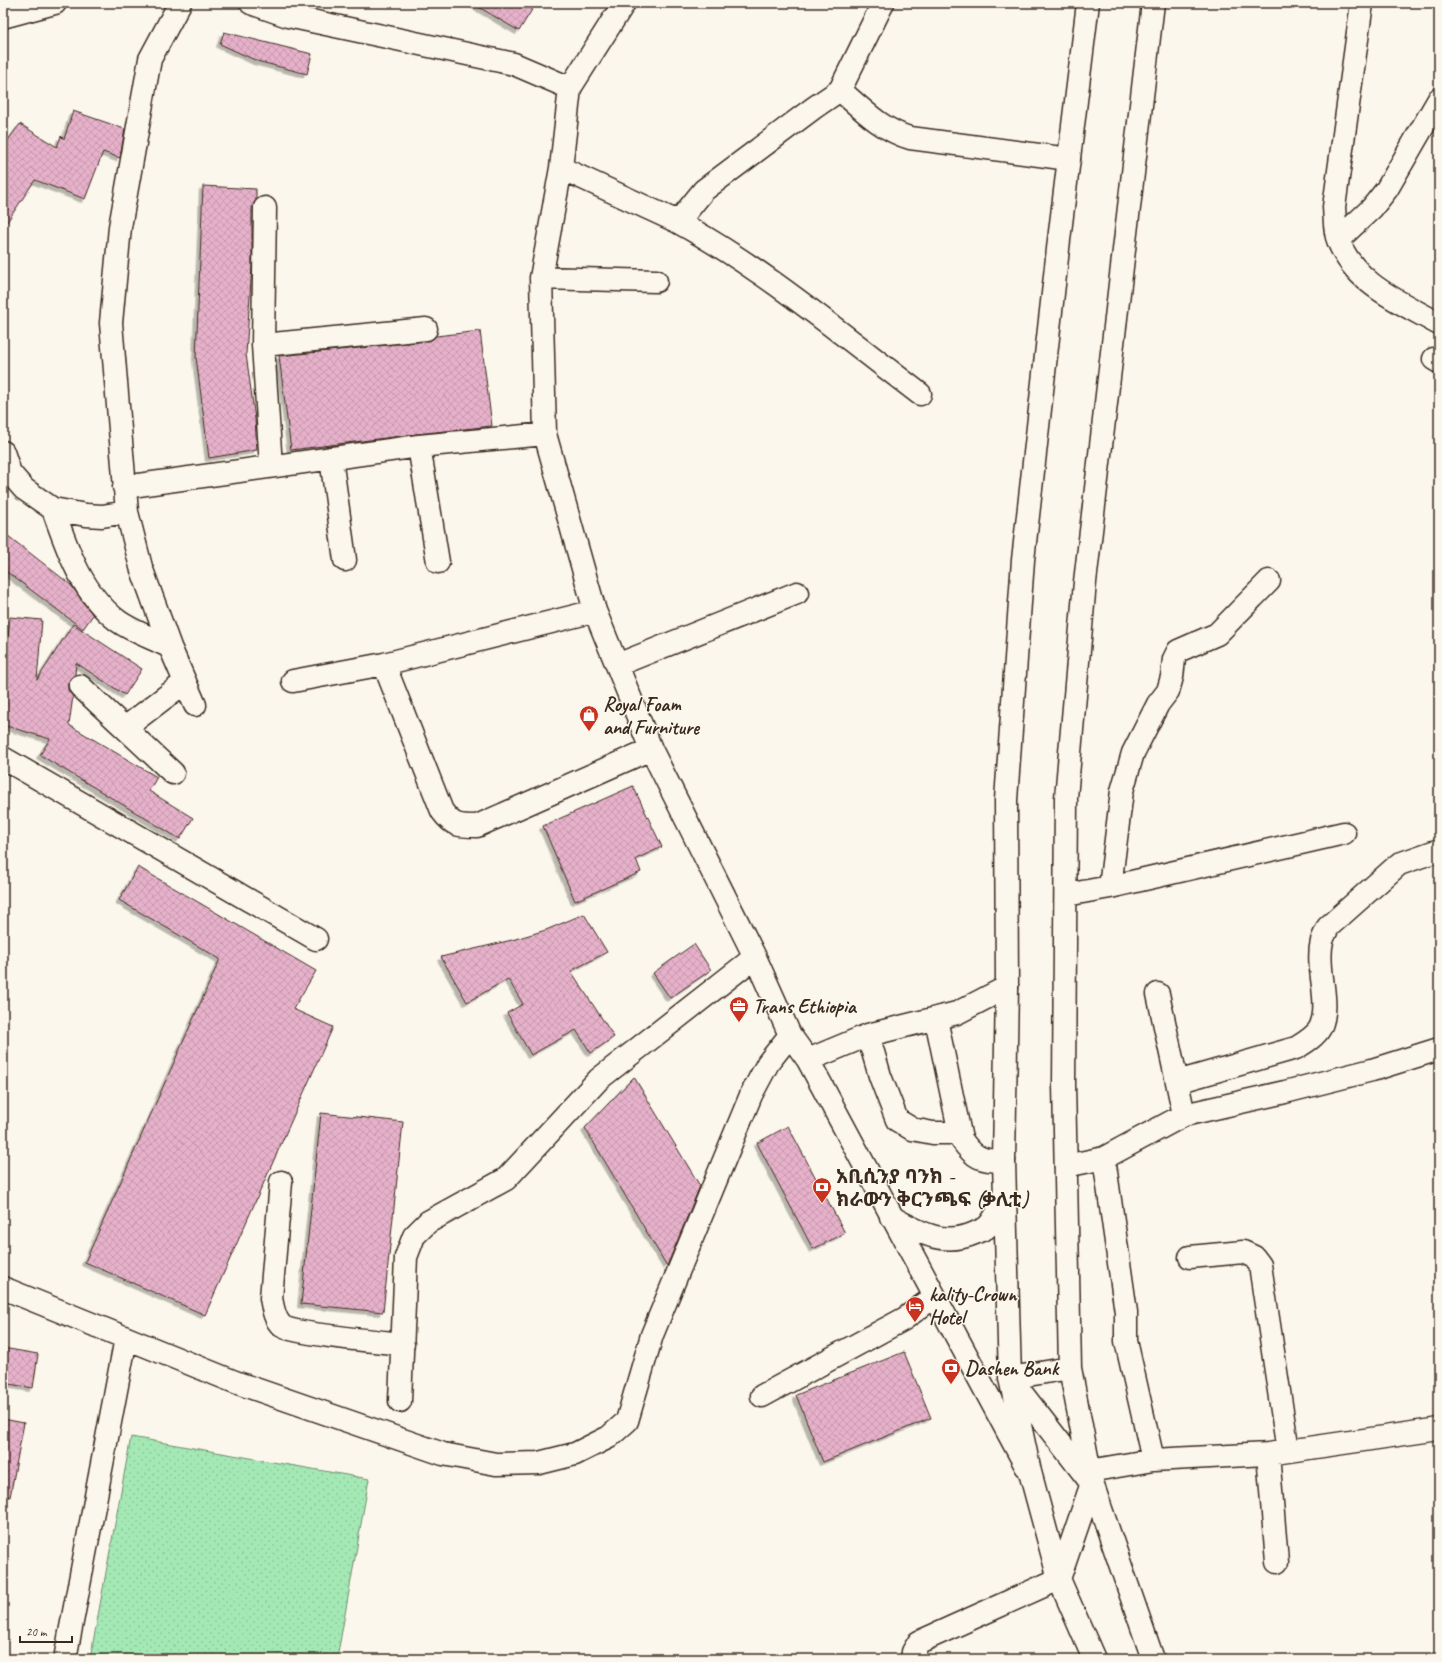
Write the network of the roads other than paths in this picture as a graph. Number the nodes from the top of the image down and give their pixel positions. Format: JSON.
{"nodes":[{"id":1,"x":55,"y":3,"type":"edge"},
{"id":2,"x":180,"y":3,"type":"edge"},
{"id":3,"x":251,"y":3,"type":"edge"},
{"id":4,"x":624,"y":3,"type":"edge"},
{"id":5,"x":883,"y":3,"type":"edge"},
{"id":6,"x":1088,"y":3,"type":"edge"},
{"id":7,"x":1153,"y":3,"type":"edge"},
{"id":8,"x":1362,"y":3,"type":"edge"},
{"id":9,"x":3,"y":17,"type":"edge"},
{"id":10,"x":570,"y":88,"type":"junction"},
{"id":11,"x":840,"y":90,"type":"junction"},
{"id":12,"x":1439,"y":99,"type":"edge"},
{"id":13,"x":1069,"y":159,"type":"junction"},
{"id":14,"x":561,"y":168,"type":"junction"},
{"id":15,"x":265,"y":208,"type":"dead end"},
{"id":16,"x":678,"y":222,"type":"junction"},
{"id":17,"x":1338,"y":240,"type":"junction"},
{"id":18,"x":541,"y":278,"type":"junction"},
{"id":19,"x":656,"y":281,"type":"dead end"},
{"id":20,"x":1439,"y":324,"type":"edge"},
{"id":21,"x":426,"y":329,"type":"dead end"},
{"id":22,"x":263,"y":345,"type":"junction"},
{"id":23,"x":920,"y":394,"type":"dead end"},
{"id":24,"x":545,"y":434,"type":"junction"},
{"id":25,"x":419,"y":446,"type":"junction"},
{"id":26,"x":3,"y":452,"type":"edge"},
{"id":27,"x":331,"y":458,"type":"junction"},
{"id":28,"x":271,"y":466,"type":"junction"},
{"id":29,"x":124,"y":487,"type":"junction"},
{"id":30,"x":53,"y":508,"type":"junction"},
{"id":31,"x":127,"y":512,"type":"junction"},
{"id":32,"x":345,"y":560,"type":"dead end"},
{"id":33,"x":438,"y":562,"type":"dead end"},
{"id":34,"x":1269,"y":581,"type":"dead end"},
{"id":35,"x":797,"y":593,"type":"dead end"},
{"id":36,"x":595,"y":611,"type":"junction"},
{"id":37,"x":170,"y":647,"type":"junction"},
{"id":38,"x":384,"y":664,"type":"junction"},
{"id":39,"x":617,"y":665,"type":"junction"},
{"id":40,"x":292,"y":681,"type":"dead end"},
{"id":41,"x":185,"y":682,"type":"junction"},
{"id":42,"x":80,"y":686,"type":"dead end"},
{"id":43,"x":194,"y":705,"type":"dead end"},
{"id":44,"x":125,"y":728,"type":"junction"},
{"id":45,"x":651,"y":749,"type":"junction"},
{"id":46,"x":3,"y":758,"type":"edge"},
{"id":47,"x":173,"y":773,"type":"dead end"},
{"id":48,"x":1344,"y":833,"type":"dead end"},
{"id":49,"x":1439,"y":850,"type":"edge"},
{"id":50,"x":1110,"y":887,"type":"junction"},
{"id":51,"x":1066,"y":895,"type":"junction"},
{"id":52,"x":316,"y":940,"type":"dead end"},
{"id":53,"x":754,"y":957,"type":"junction"},
{"id":54,"x":1007,"y":987,"type":"junction"},
{"id":55,"x":1158,"y":994,"type":"dead end"},
{"id":56,"x":936,"y":1019,"type":"junction"},
{"id":57,"x":790,"y":1035,"type":"junction"},
{"id":58,"x":868,"y":1035,"type":"junction"},
{"id":59,"x":1439,"y":1049,"type":"edge"},
{"id":60,"x":808,"y":1060,"type":"junction"},
{"id":61,"x":1177,"y":1082,"type":"junction"},
{"id":62,"x":1184,"y":1115,"type":"junction"},
{"id":63,"x":960,"y":1133,"type":"junction"},
{"id":64,"x":1104,"y":1158,"type":"junction"},
{"id":65,"x":1004,"y":1161,"type":"junction"},
{"id":66,"x":1066,"y":1166,"type":"junction"},
{"id":67,"x":281,"y":1182,"type":"dead end"},
{"id":68,"x":1005,"y":1191,"type":"junction"},
{"id":69,"x":891,"y":1217,"type":"junction"},
{"id":70,"x":1190,"y":1257,"type":"dead end"},
{"id":71,"x":3,"y":1288,"type":"edge"},
{"id":72,"x":934,"y":1297,"type":"junction"},
{"id":73,"x":126,"y":1338,"type":"junction"},
{"id":74,"x":403,"y":1344,"type":"junction"},
{"id":75,"x":1070,"y":1368,"type":"junction"},
{"id":76,"x":1010,"y":1378,"type":"junction"},
{"id":77,"x":762,"y":1396,"type":"dead end"},
{"id":78,"x":400,"y":1401,"type":"dead end"},
{"id":79,"x":1439,"y":1429,"type":"edge"},
{"id":80,"x":1278,"y":1452,"type":"junction"},
{"id":81,"x":1153,"y":1460,"type":"junction"},
{"id":82,"x":1030,"y":1472,"type":"junction"},
{"id":83,"x":1091,"y":1477,"type":"junction"},
{"id":84,"x":1277,"y":1562,"type":"dead end"},
{"id":85,"x":1060,"y":1580,"type":"junction"},
{"id":86,"x":65,"y":1659,"type":"edge"},
{"id":87,"x":912,"y":1659,"type":"edge"},
{"id":88,"x":1094,"y":1659,"type":"edge"},
{"id":89,"x":1153,"y":1659,"type":"edge"}],
"edges":[{"from":1,"to":9,"type":"street"},
{"from":2,"to":29,"type":"street"},
{"from":3,"to":10,"type":"street"},
{"from":4,"to":10,"type":"street"},
{"from":5,"to":11,"type":"street"},
{"from":6,"to":13,"type":"street"},
{"from":7,"to":51,"type":"street"},
{"from":8,"to":17,"type":"street"},
{"from":10,"to":14,"type":"street"},
{"from":11,"to":13,"type":"street"},
{"from":11,"to":16,"type":"street"},
{"from":12,"to":17,"type":"street"},
{"from":13,"to":54,"type":"street"},
{"from":14,"to":16,"type":"street"},
{"from":14,"to":18,"type":"street"},
{"from":15,"to":22,"type":"street"},
{"from":16,"to":23,"type":"street"},
{"from":17,"to":20,"type":"street"},
{"from":18,"to":19,"type":"street"},
{"from":18,"to":24,"type":"street"},
{"from":21,"to":22,"type":"street"},
{"from":22,"to":28,"type":"street"},
{"from":24,"to":25,"type":"street"},
{"from":24,"to":36,"type":"street"},
{"from":25,"to":27,"type":"street"},
{"from":25,"to":33,"type":"street"},
{"from":26,"to":30,"type":"street"},
{"from":27,"to":28,"type":"street"},
{"from":27,"to":32,"type":"street"},
{"from":28,"to":29,"type":"street"},
{"from":29,"to":31,"type":"street"},
{"from":30,"to":31,"type":"street"},
{"from":30,"to":37,"type":"street"},
{"from":31,"to":37,"type":"street"},
{"from":34,"to":50,"type":"street"},
{"from":35,"to":39,"type":"street"},
{"from":36,"to":38,"type":"street"},
{"from":36,"to":39,"type":"street"},
{"from":37,"to":41,"type":"street"},
{"from":38,"to":40,"type":"street"},
{"from":38,"to":45,"type":"street"},
{"from":39,"to":45,"type":"street"},
{"from":41,"to":43,"type":"street"},
{"from":41,"to":44,"type":"street"},
{"from":42,"to":44,"type":"street"},
{"from":44,"to":47,"type":"street"},
{"from":45,"to":53,"type":"street"},
{"from":46,"to":52,"type":"street"},
{"from":48,"to":50,"type":"street"},
{"from":49,"to":61,"type":"street"},
{"from":50,"to":51,"type":"street"},
{"from":51,"to":66,"type":"street"},
{"from":53,"to":57,"type":"street"},
{"from":53,"to":74,"type":"street"},
{"from":54,"to":56,"type":"street"},
{"from":54,"to":65,"type":"street"},
{"from":55,"to":61,"type":"street"},
{"from":56,"to":58,"type":"street"},
{"from":56,"to":63,"type":"street"},
{"from":57,"to":60,"type":"street"},
{"from":57,"to":73,"type":"street"},
{"from":58,"to":60,"type":"street"},
{"from":58,"to":63,"type":"street"},
{"from":59,"to":62,"type":"street"},
{"from":60,"to":69,"type":"street"},
{"from":61,"to":62,"type":"street"},
{"from":62,"to":64,"type":"street"},
{"from":63,"to":65,"type":"street"},
{"from":64,"to":66,"type":"street"},
{"from":64,"to":81,"type":"street"},
{"from":65,"to":68,"type":"street"},
{"from":66,"to":75,"type":"street"},
{"from":67,"to":74,"type":"street"},
{"from":68,"to":69,"type":"street"},
{"from":68,"to":76,"type":"street"},
{"from":69,"to":72,"type":"street"},
{"from":70,"to":80,"type":"street"},
{"from":71,"to":73,"type":"street"},
{"from":72,"to":77,"type":"street"},
{"from":72,"to":82,"type":"street"},
{"from":73,"to":86,"type":"street"},
{"from":74,"to":78,"type":"street"},
{"from":75,"to":76,"type":"street"},
{"from":75,"to":83,"type":"street"},
{"from":76,"to":82,"type":"street"},
{"from":76,"to":83,"type":"street"},
{"from":79,"to":80,"type":"street"},
{"from":80,"to":81,"type":"street"},
{"from":80,"to":84,"type":"street"},
{"from":81,"to":83,"type":"street"},
{"from":82,"to":85,"type":"street"},
{"from":83,"to":85,"type":"street"},
{"from":83,"to":89,"type":"street"},
{"from":85,"to":87,"type":"street"},
{"from":85,"to":88,"type":"street"}]}
